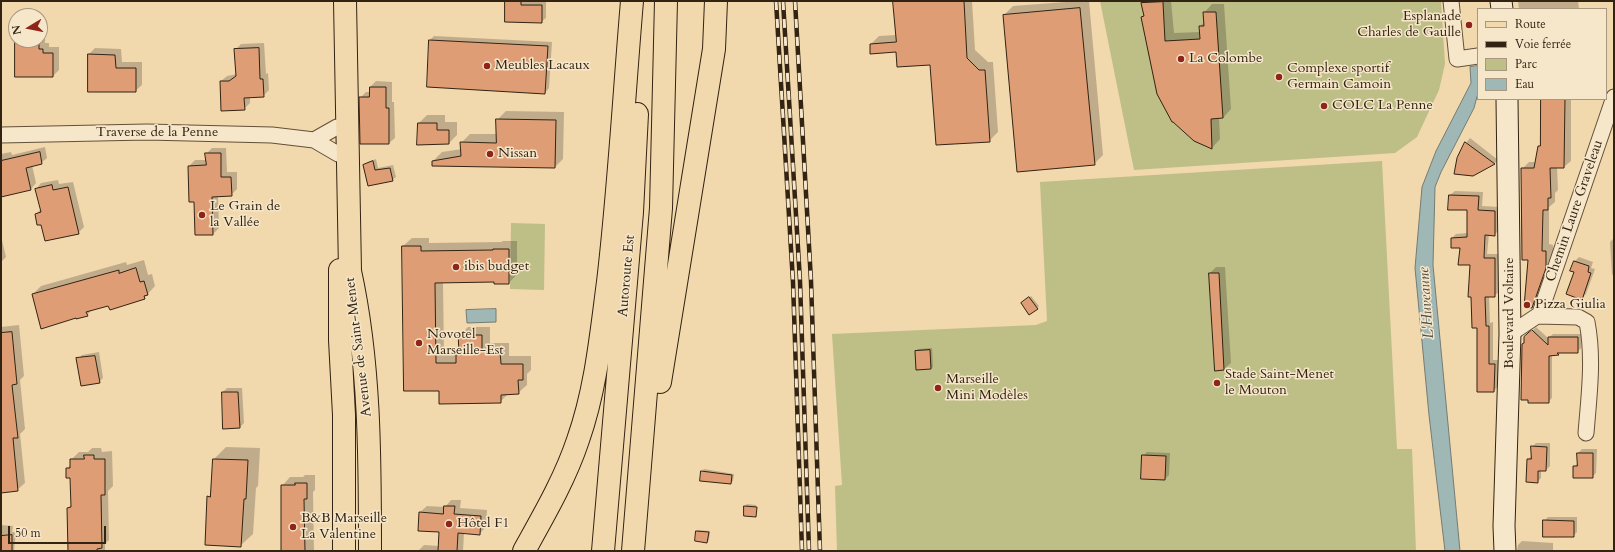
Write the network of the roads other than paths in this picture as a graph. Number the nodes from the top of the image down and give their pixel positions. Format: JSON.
{"nodes":[{"id":1,"x":336,"y":1,"type":"edge"},
{"id":2,"x":345,"y":1,"type":"edge"},
{"id":3,"x":632,"y":1,"type":"edge"},
{"id":4,"x":640,"y":1,"type":"edge"},
{"id":5,"x":666,"y":1,"type":"edge"},
{"id":6,"x":716,"y":1,"type":"edge"},
{"id":7,"x":1451,"y":1,"type":"edge"},
{"id":8,"x":1477,"y":56,"type":"edge"},
{"id":9,"x":1614,"y":97,"type":"edge"},
{"id":10,"x":1507,"y":100,"type":"edge"},
{"id":11,"x":337,"y":127,"type":"junction"},
{"id":12,"x":1,"y":135,"type":"edge"},
{"id":13,"x":314,"y":140,"type":"junction"},
{"id":14,"x":342,"y":161,"type":"junction"},
{"id":15,"x":1539,"y":316,"type":"junction"},
{"id":16,"x":1510,"y":334,"type":"junction"},
{"id":17,"x":1586,"y":433,"type":"dead end"},
{"id":18,"x":1504,"y":526,"type":"junction"},
{"id":19,"x":633,"y":548,"type":"edge"},
{"id":20,"x":356,"y":550,"type":"edge"},
{"id":21,"x":524,"y":551,"type":"edge"},
{"id":22,"x":603,"y":551,"type":"edge"},
{"id":23,"x":1500,"y":551,"type":"edge"},
{"id":24,"x":1505,"y":551,"type":"edge"}],
"edges":[{"from":1,"to":11,"type":"main road"},
{"from":2,"to":14,"type":"main road"},
{"from":3,"to":21,"type":"main road"},
{"from":4,"to":22,"type":"main road","name":"Autoroute Est"},
{"from":5,"to":19,"type":"main road","name":"Autoroute Est"},
{"from":6,"to":19,"type":"main road"},
{"from":7,"to":8,"type":"street"},
{"from":9,"to":15,"type":"street","name":"Chemin Laure Graveleau"},
{"from":10,"to":16,"type":"main road","name":"Boulevard Voltaire"},
{"from":11,"to":13,"type":"street"},
{"from":11,"to":14,"type":"main road"},
{"from":12,"to":13,"type":"street","name":"Traverse de la Penne"},
{"from":13,"to":14,"type":"street","name":"Traverse de la Penne"},
{"from":14,"to":20,"type":"main road","name":"Avenue de Saint-Menet"},
{"from":14,"to":20,"type":"main road","name":"Avenue de Saint-Menet"},
{"from":15,"to":16,"type":"street"},
{"from":15,"to":17,"type":"street"},
{"from":16,"to":18,"type":"main road","name":"Boulevard Voltaire"},
{"from":18,"to":23,"type":"main road","name":"Boulevard Voltaire"},
{"from":18,"to":24,"type":"main road","name":"Boulevard Voltaire"}]}
